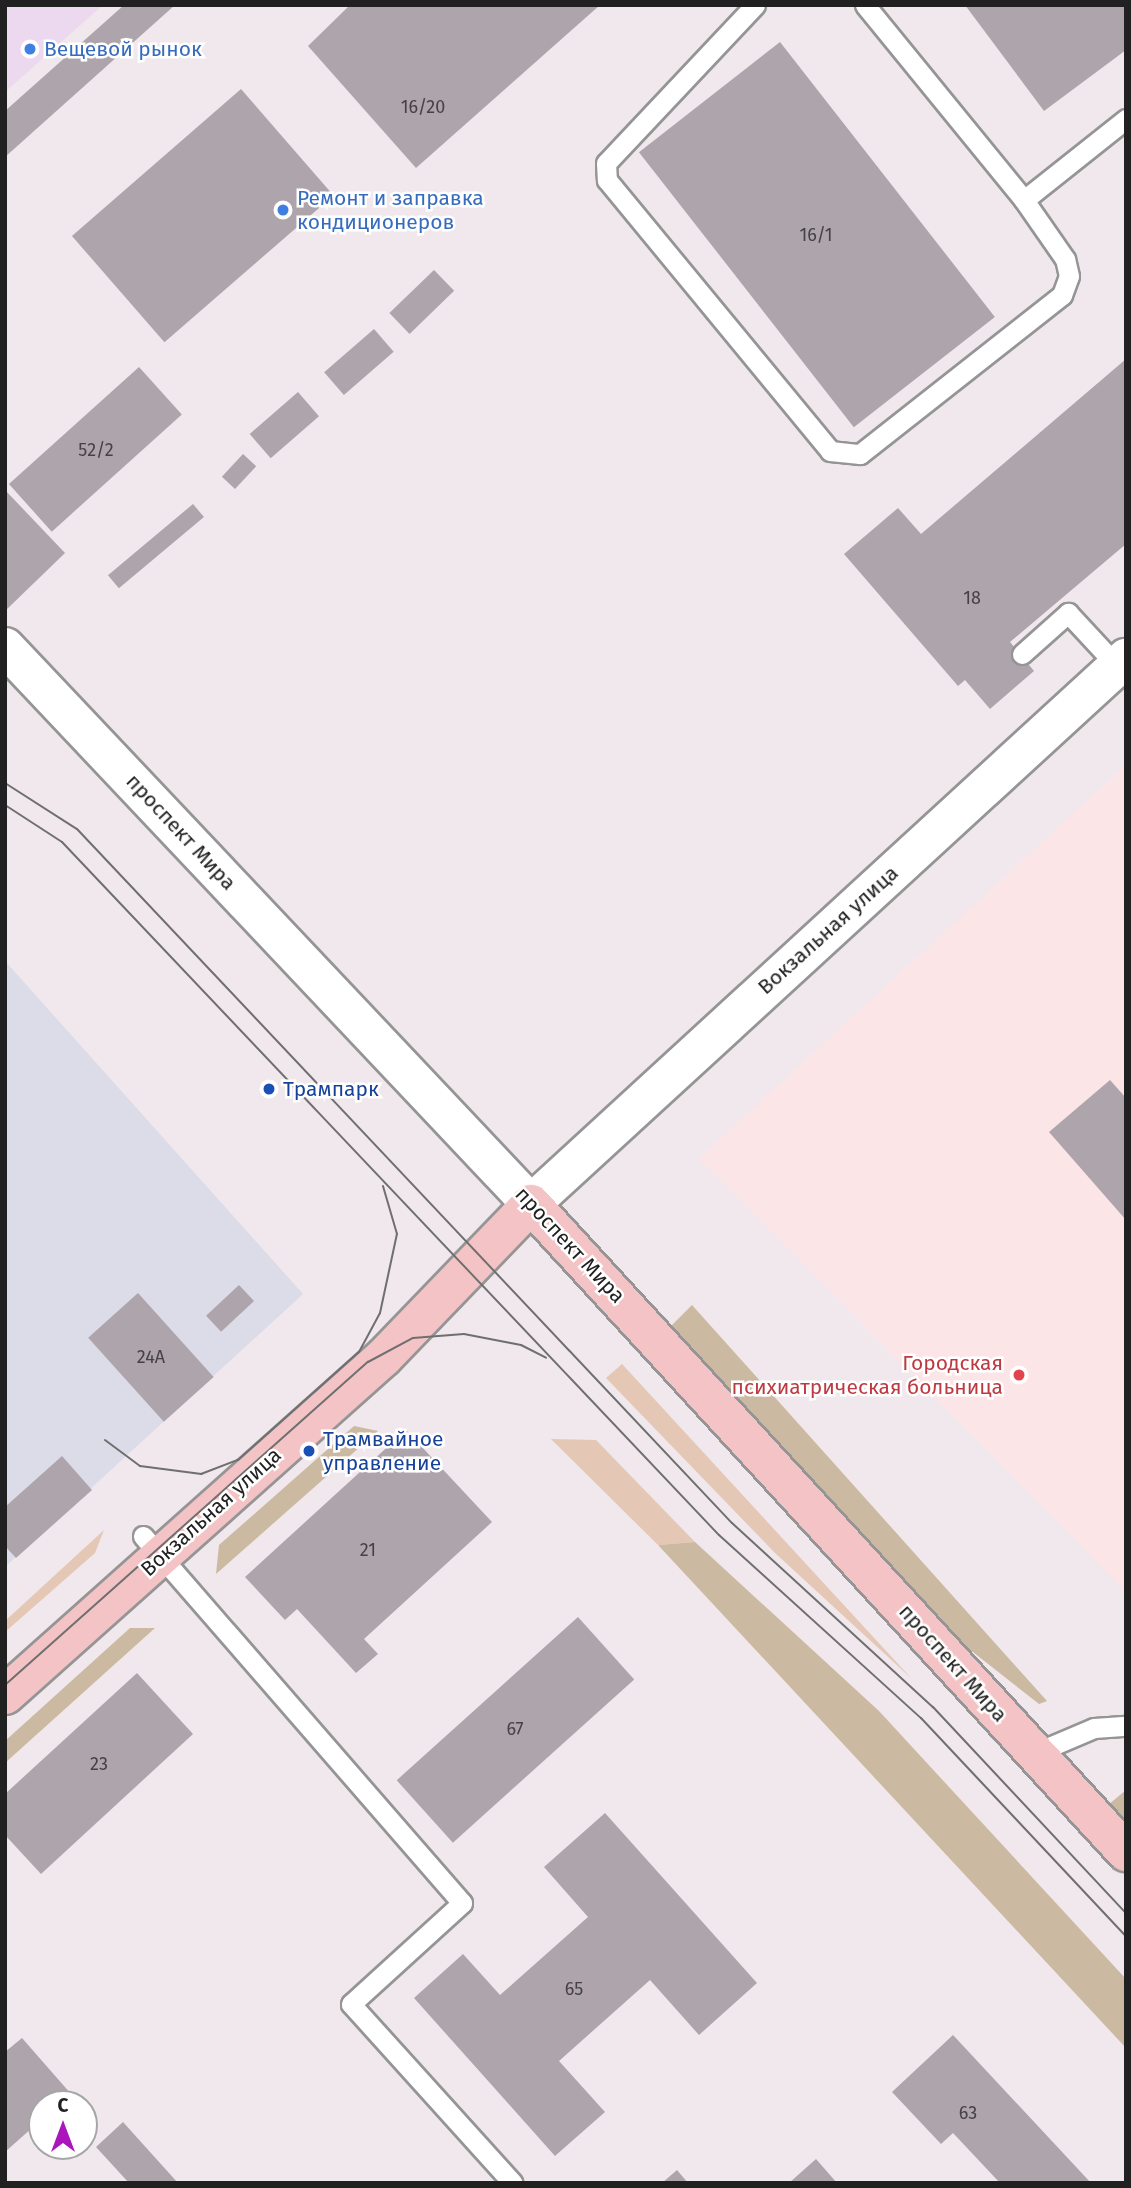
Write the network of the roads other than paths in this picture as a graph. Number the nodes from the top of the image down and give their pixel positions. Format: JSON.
{"nodes":[{"id":1,"x":755,"y":5,"type":"edge"},
{"id":2,"x":865,"y":5,"type":"edge"},
{"id":3,"x":1126,"y":119,"type":"edge"},
{"id":4,"x":1024,"y":200,"type":"junction"},
{"id":5,"x":5,"y":647,"type":"edge"},
{"id":6,"x":1022,"y":654,"type":"dead end"},
{"id":7,"x":1122,"y":662,"type":"edge"},
{"id":8,"x":531,"y":1204,"type":"junction"},
{"id":9,"x":152,"y":1546,"type":"junction"},
{"id":10,"x":5,"y":1662,"type":"edge"},
{"id":11,"x":5,"y":1695,"type":"edge"},
{"id":12,"x":1126,"y":1726,"type":"edge"},
{"id":13,"x":1035,"y":1753,"type":"junction"},
{"id":14,"x":1126,"y":1852,"type":"edge"},
{"id":15,"x":513,"y":2183,"type":"edge"}],
"edges":[{"from":1,"to":4,"type":"lane"},
{"from":2,"to":4,"type":"lane"},
{"from":3,"to":4,"type":"lane"},
{"from":5,"to":8,"type":"street","name":"проспект Мира"},
{"from":6,"to":7,"type":"lane"},
{"from":7,"to":8,"type":"street","name":"Вокзальная улица"},
{"from":8,"to":9,"type":"street","name":"Вокзальная улица"},
{"from":8,"to":13,"type":"street","name":"проспект Мира"},
{"from":9,"to":10,"type":"street","name":"Вокзальная улица"},
{"from":9,"to":11,"type":"street","name":"Вокзальная улица"},
{"from":9,"to":15,"type":"lane"},
{"from":12,"to":13,"type":"lane"},
{"from":13,"to":14,"type":"street","name":"проспект Мира"}]}
